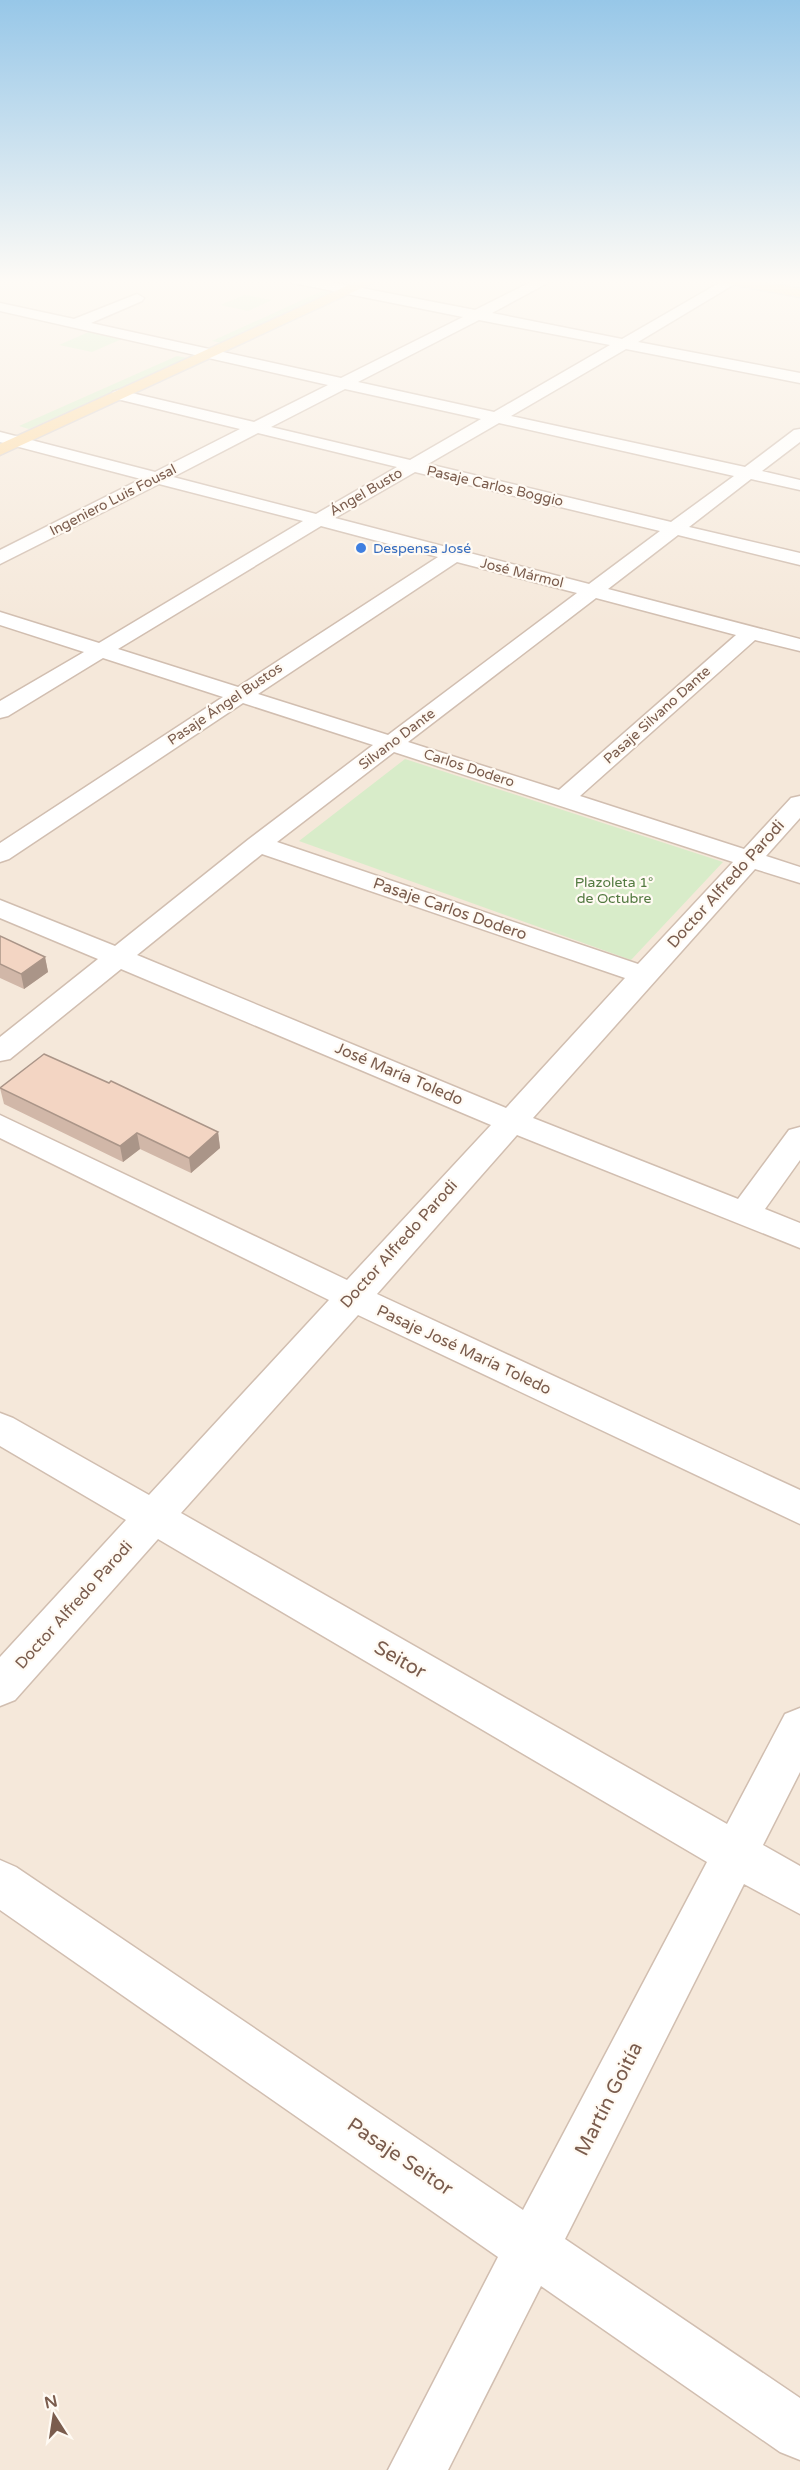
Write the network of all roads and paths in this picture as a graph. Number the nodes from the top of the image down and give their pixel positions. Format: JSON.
{"nodes":[{"id":1,"x":95,"y":394,"type":"edge"},
{"id":2,"x":146,"y":394,"type":"edge"},
{"id":3,"x":321,"y":394,"type":"edge"},
{"id":4,"x":394,"y":394,"type":"edge"},
{"id":5,"x":538,"y":394,"type":"edge"},
{"id":6,"x":498,"y":417,"type":"junction"},
{"id":7,"x":257,"y":428,"type":"junction"},
{"id":8,"x":7,"y":434,"type":"edge"},
{"id":9,"x":800,"y":434,"type":"edge"},
{"id":10,"x":0,"y":450,"type":"edge"},
{"id":11,"x":412,"y":466,"type":"junction"},
{"id":12,"x":749,"y":473,"type":"junction"},
{"id":13,"x":155,"y":478,"type":"junction"},
{"id":14,"x":800,"y":485,"type":"edge"},
{"id":15,"x":317,"y":520,"type":"junction"},
{"id":16,"x":677,"y":529,"type":"junction"},
{"id":17,"x":452,"y":556,"type":"junction"},
{"id":18,"x":0,"y":558,"type":"edge"},
{"id":19,"x":800,"y":559,"type":"edge"},
{"id":20,"x":595,"y":592,"type":"junction"},
{"id":21,"x":0,"y":618,"type":"edge"},
{"id":22,"x":751,"y":632,"type":"junction"},
{"id":23,"x":800,"y":645,"type":"edge"},
{"id":24,"x":103,"y":650,"type":"junction"},
{"id":25,"x":239,"y":695,"type":"junction"},
{"id":26,"x":0,"y":711,"type":"edge"},
{"id":27,"x":391,"y":744,"type":"junction"},
{"id":28,"x":564,"y":798,"type":"junction"},
{"id":29,"x":800,"y":803,"type":"edge"},
{"id":30,"x":258,"y":844,"type":"junction"},
{"id":31,"x":0,"y":854,"type":"edge"},
{"id":32,"x":750,"y":859,"type":"junction"},
{"id":33,"x":800,"y":875,"type":"edge"},
{"id":34,"x":0,"y":908,"type":"edge"},
{"id":35,"x":118,"y":957,"type":"junction"},
{"id":36,"x":643,"y":975,"type":"junction"},
{"id":37,"x":0,"y":1052,"type":"edge"},
{"id":38,"x":510,"y":1121,"type":"junction"},
{"id":39,"x":0,"y":1125,"type":"edge"},
{"id":40,"x":800,"y":1137,"type":"edge"},
{"id":41,"x":746,"y":1213,"type":"junction"},
{"id":42,"x":800,"y":1236,"type":"edge"},
{"id":43,"x":352,"y":1297,"type":"junction"},
{"id":44,"x":0,"y":1428,"type":"edge"},
{"id":45,"x":800,"y":1508,"type":"edge"},
{"id":46,"x":155,"y":1516,"type":"junction"},
{"id":47,"x":0,"y":1686,"type":"edge"},
{"id":48,"x":800,"y":1728,"type":"edge"},
{"id":49,"x":734,"y":1856,"type":"junction"},
{"id":50,"x":0,"y":1883,"type":"edge"},
{"id":51,"x":800,"y":1892,"type":"edge"},
{"id":52,"x":531,"y":2248,"type":"junction"},
{"id":53,"x":800,"y":2432,"type":"edge"},
{"id":54,"x":417,"y":2470,"type":"edge"}],
"edges":[{"from":1,"to":8,"type":"main road"},
{"from":2,"to":7,"type":"street","name":"Pasaje Carlos Boggio"},
{"from":3,"to":7,"type":"street","name":"Ingeniero Luis Fousal"},
{"from":4,"to":6,"type":"street"},
{"from":5,"to":6,"type":"street","name":"Ángel Busto"},
{"from":6,"to":11,"type":"street","name":"Ángel Busto"},
{"from":6,"to":12,"type":"street"},
{"from":7,"to":11,"type":"street","name":"Pasaje Carlos Boggio"},
{"from":7,"to":13,"type":"street","name":"Ingeniero Luis Fousal"},
{"from":8,"to":10,"type":"main road"},
{"from":8,"to":13,"type":"street","name":"José Mármol"},
{"from":9,"to":12,"type":"street","name":"Silvano Dante"},
{"from":11,"to":15,"type":"street","name":"Ángel Busto"},
{"from":11,"to":16,"type":"street","name":"Pasaje Carlos Boggio"},
{"from":12,"to":14,"type":"street"},
{"from":12,"to":16,"type":"street","name":"Silvano Dante"},
{"from":13,"to":15,"type":"street","name":"José Mármol"},
{"from":13,"to":18,"type":"street","name":"Ingeniero Luis Fousal"},
{"from":15,"to":17,"type":"street","name":"José Mármol"},
{"from":15,"to":24,"type":"street","name":"Ángel Busto"},
{"from":16,"to":19,"type":"street","name":"Pasaje Carlos Boggio"},
{"from":16,"to":20,"type":"street","name":"Silvano Dante"},
{"from":17,"to":20,"type":"street","name":"José Mármol"},
{"from":17,"to":25,"type":"street","name":"Pasaje Ángel Bustos"},
{"from":20,"to":22,"type":"street","name":"José Mármol"},
{"from":20,"to":27,"type":"street","name":"Silvano Dante"},
{"from":21,"to":24,"type":"street","name":"Carlos Dodero"},
{"from":22,"to":23,"type":"street","name":"José Mármol"},
{"from":22,"to":28,"type":"street","name":"Pasaje Silvano Dante"},
{"from":24,"to":25,"type":"street","name":"Carlos Dodero"},
{"from":24,"to":26,"type":"street","name":"Ángel Busto"},
{"from":25,"to":27,"type":"street","name":"Carlos Dodero"},
{"from":25,"to":31,"type":"street","name":"Pasaje Ángel Bustos"},
{"from":27,"to":28,"type":"street","name":"Carlos Dodero"},
{"from":27,"to":30,"type":"street","name":"Silvano Dante"},
{"from":28,"to":32,"type":"street","name":"Carlos Dodero"},
{"from":29,"to":32,"type":"street","name":"Doctor Alfredo Parodi"},
{"from":30,"to":35,"type":"street","name":"Silvano Dante"},
{"from":30,"to":36,"type":"street","name":"Pasaje Carlos Dodero"},
{"from":32,"to":33,"type":"street","name":"Carlos Dodero"},
{"from":32,"to":36,"type":"street","name":"Doctor Alfredo Parodi"},
{"from":34,"to":35,"type":"street","name":"José María Toledo"},
{"from":35,"to":37,"type":"street","name":"Silvano Dante"},
{"from":35,"to":38,"type":"street","name":"José María Toledo"},
{"from":36,"to":38,"type":"street","name":"Doctor Alfredo Parodi"},
{"from":38,"to":41,"type":"street","name":"José María Toledo"},
{"from":38,"to":43,"type":"street","name":"Doctor Alfredo Parodi"},
{"from":39,"to":43,"type":"street","name":"Pasaje José María Toledo"},
{"from":40,"to":41,"type":"street"},
{"from":41,"to":42,"type":"street","name":"José María Toledo"},
{"from":43,"to":45,"type":"street","name":"Pasaje José María Toledo"},
{"from":43,"to":46,"type":"street","name":"Doctor Alfredo Parodi"},
{"from":44,"to":46,"type":"street","name":"Seitor"},
{"from":46,"to":47,"type":"street","name":"Doctor Alfredo Parodi"},
{"from":46,"to":49,"type":"street","name":"Seitor"},
{"from":48,"to":49,"type":"street","name":"Martín Goitía"},
{"from":49,"to":51,"type":"street","name":"Seitor"},
{"from":49,"to":52,"type":"street","name":"Martín Goitía"},
{"from":50,"to":52,"type":"street","name":"Pasaje Seitor"},
{"from":52,"to":53,"type":"street","name":"Pasaje Seitor"},
{"from":52,"to":54,"type":"street","name":"Martín Goitía"}]}
